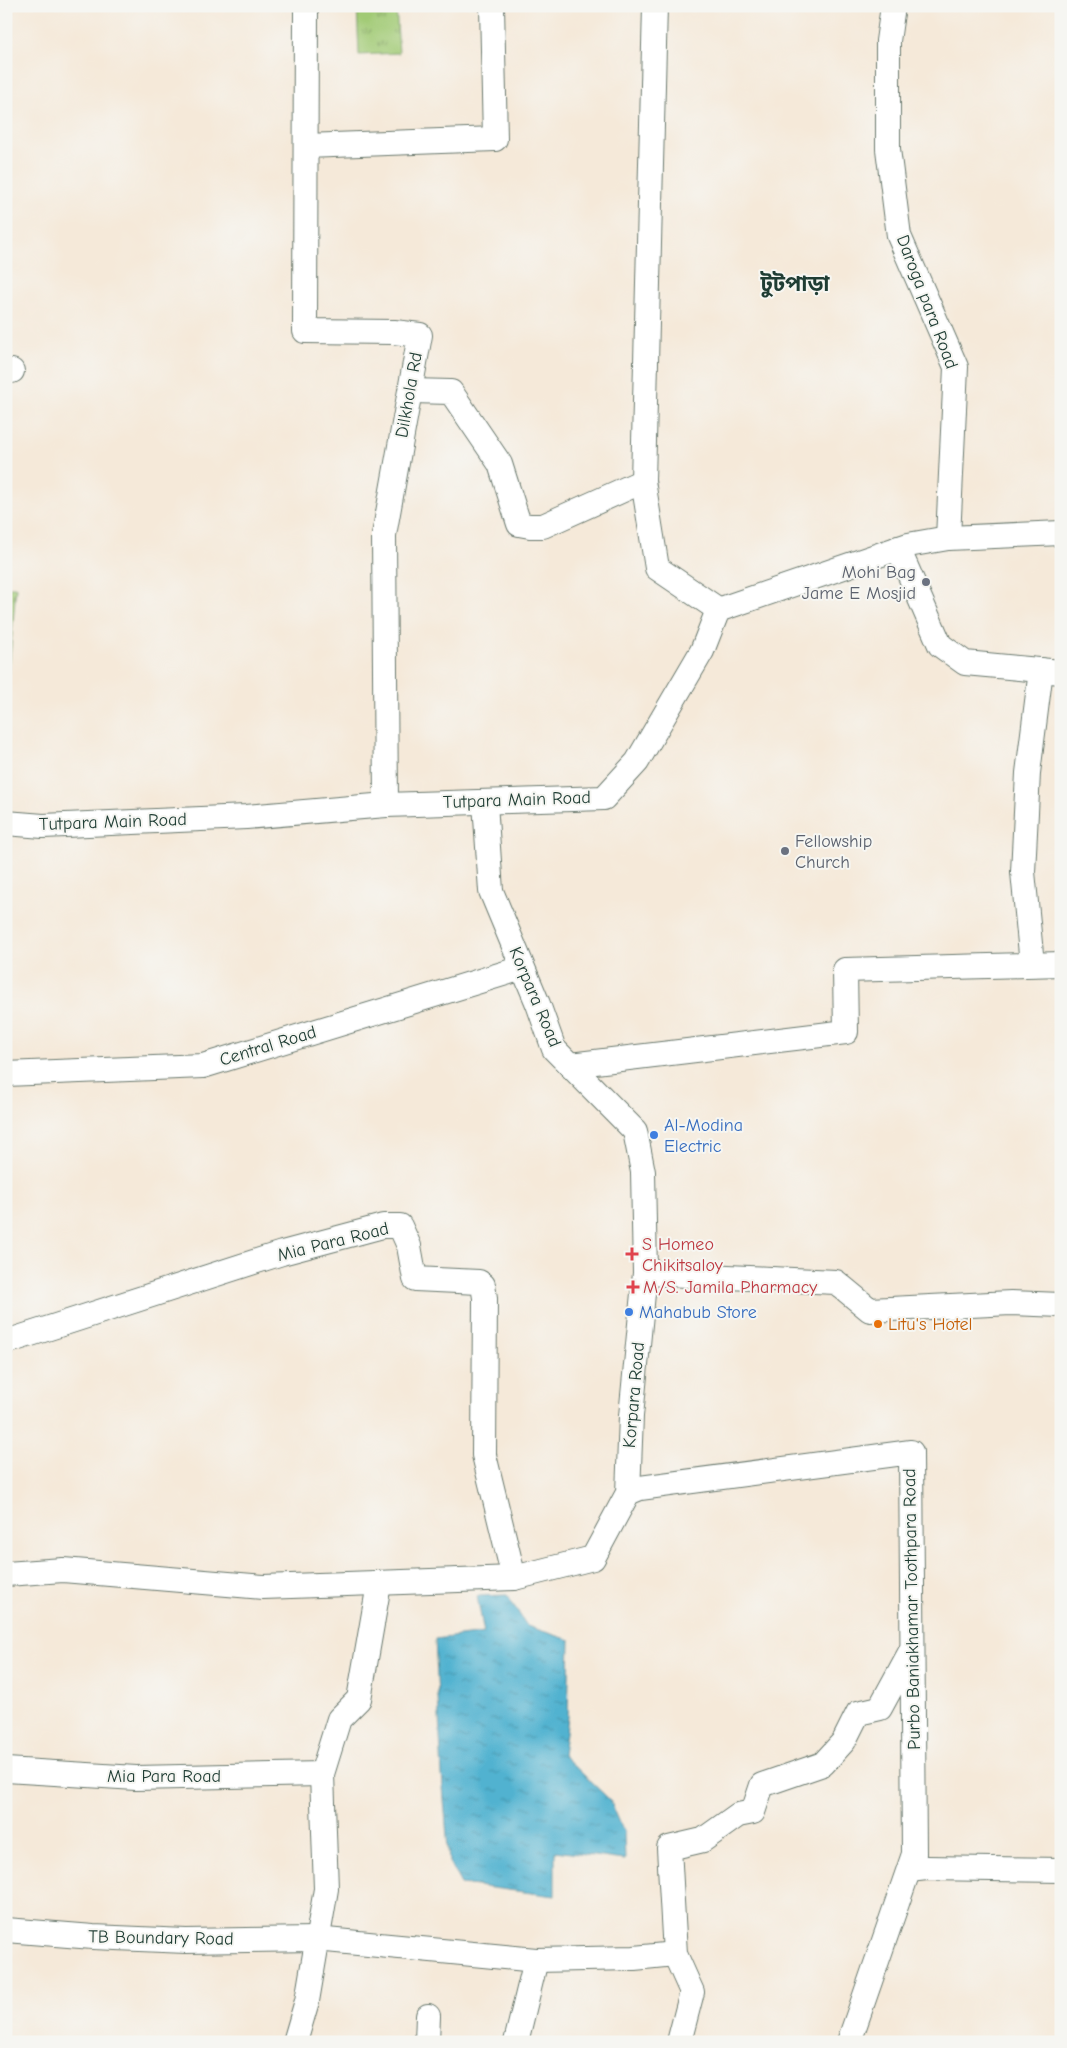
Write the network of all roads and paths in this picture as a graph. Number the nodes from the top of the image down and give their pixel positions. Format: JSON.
{"nodes":[{"id":1,"x":306,"y":6,"type":"edge"},
{"id":2,"x":492,"y":6,"type":"edge"},
{"id":3,"x":655,"y":6,"type":"edge"},
{"id":4,"x":894,"y":6,"type":"edge"},
{"id":5,"x":306,"y":146,"type":"junction"},
{"id":6,"x":411,"y":391,"type":"junction"},
{"id":7,"x":643,"y":481,"type":"junction"},
{"id":8,"x":1061,"y":533,"type":"edge"},
{"id":9,"x":948,"y":538,"type":"junction"},
{"id":10,"x":898,"y":548,"type":"junction"},
{"id":11,"x":719,"y":610,"type":"junction"},
{"id":12,"x":1051,"y":671,"type":"edge"},
{"id":13,"x":485,"y":803,"type":"junction"},
{"id":14,"x":386,"y":805,"type":"junction"},
{"id":15,"x":6,"y":822,"type":"edge"},
{"id":16,"x":1032,"y":964,"type":"junction"},
{"id":17,"x":1061,"y":964,"type":"edge"},
{"id":18,"x":522,"y":968,"type":"junction"},
{"id":19,"x":570,"y":1065,"type":"junction"},
{"id":20,"x":6,"y":1074,"type":"edge"},
{"id":21,"x":645,"y":1273,"type":"junction"},
{"id":22,"x":1061,"y":1305,"type":"edge"},
{"id":23,"x":6,"y":1342,"type":"edge"},
{"id":24,"x":628,"y":1493,"type":"junction"},
{"id":25,"x":6,"y":1574,"type":"edge"},
{"id":26,"x":514,"y":1578,"type":"junction"},
{"id":27,"x":379,"y":1584,"type":"junction"},
{"id":28,"x":912,"y":1648,"type":"junction"},
{"id":29,"x":6,"y":1770,"type":"edge"},
{"id":30,"x":322,"y":1774,"type":"junction"},
{"id":31,"x":909,"y":1870,"type":"junction"},
{"id":32,"x":1061,"y":1870,"type":"edge"},
{"id":33,"x":6,"y":1930,"type":"edge"},
{"id":34,"x":316,"y":1939,"type":"junction"},
{"id":35,"x":675,"y":1954,"type":"junction"},
{"id":36,"x":536,"y":1960,"type":"junction"},
{"id":37,"x":428,"y":2016,"type":"dead end"},
{"id":38,"x":295,"y":2042,"type":"edge"},
{"id":39,"x":427,"y":2042,"type":"edge"},
{"id":40,"x":516,"y":2042,"type":"edge"},
{"id":41,"x":679,"y":2042,"type":"edge"},
{"id":42,"x":849,"y":2042,"type":"edge"}],
"edges":[{"from":1,"to":5,"type":"street","name":"Dilkhola Rd"},
{"from":2,"to":5,"type":"street"},
{"from":3,"to":7,"type":"street"},
{"from":4,"to":9,"type":"street","name":"Daroga para Road"},
{"from":5,"to":6,"type":"street","name":"Dilkhola Rd"},
{"from":6,"to":7,"type":"street"},
{"from":6,"to":14,"type":"street","name":"Dilkhola Rd"},
{"from":7,"to":11,"type":"street"},
{"from":8,"to":9,"type":"street"},
{"from":9,"to":10,"type":"street"},
{"from":10,"to":11,"type":"street"},
{"from":10,"to":12,"type":"street"},
{"from":11,"to":13,"type":"street","name":"Tutpara Main Road"},
{"from":12,"to":16,"type":"street"},
{"from":13,"to":14,"type":"street","name":"Tutpara Main Road"},
{"from":13,"to":18,"type":"street","name":"Korpara Road"},
{"from":14,"to":15,"type":"street","name":"Tutpara Main Road"},
{"from":16,"to":17,"type":"street"},
{"from":16,"to":19,"type":"street"},
{"from":18,"to":19,"type":"street","name":"Korpara Road"},
{"from":18,"to":20,"type":"street","name":"Central Road"},
{"from":19,"to":21,"type":"street","name":"Korpara Road"},
{"from":21,"to":22,"type":"street"},
{"from":21,"to":24,"type":"street","name":"Korpara Road"},
{"from":23,"to":26,"type":"street","name":"Mia Para Road"},
{"from":24,"to":26,"type":"street"},
{"from":24,"to":28,"type":"street","name":"Purbo Baniakhamar Toothpara Road"},
{"from":25,"to":27,"type":"street"},
{"from":26,"to":27,"type":"street"},
{"from":27,"to":30,"type":"street"},
{"from":28,"to":31,"type":"street","name":"Purbo Baniakhamar Toothpara Road"},
{"from":28,"to":35,"type":"street"},
{"from":29,"to":30,"type":"street","name":"Mia Para Road"},
{"from":30,"to":34,"type":"street"},
{"from":31,"to":32,"type":"street"},
{"from":31,"to":42,"type":"street","name":"Purbo Baniakhamar Toothpara Road"},
{"from":33,"to":34,"type":"street","name":"TB Boundary Road"},
{"from":34,"to":36,"type":"street","name":"TB Boundary Road"},
{"from":34,"to":38,"type":"street"},
{"from":35,"to":36,"type":"street","name":"TB Boundary Road"},
{"from":35,"to":41,"type":"street"},
{"from":36,"to":40,"type":"street"},
{"from":37,"to":39,"type":"street"}]}
